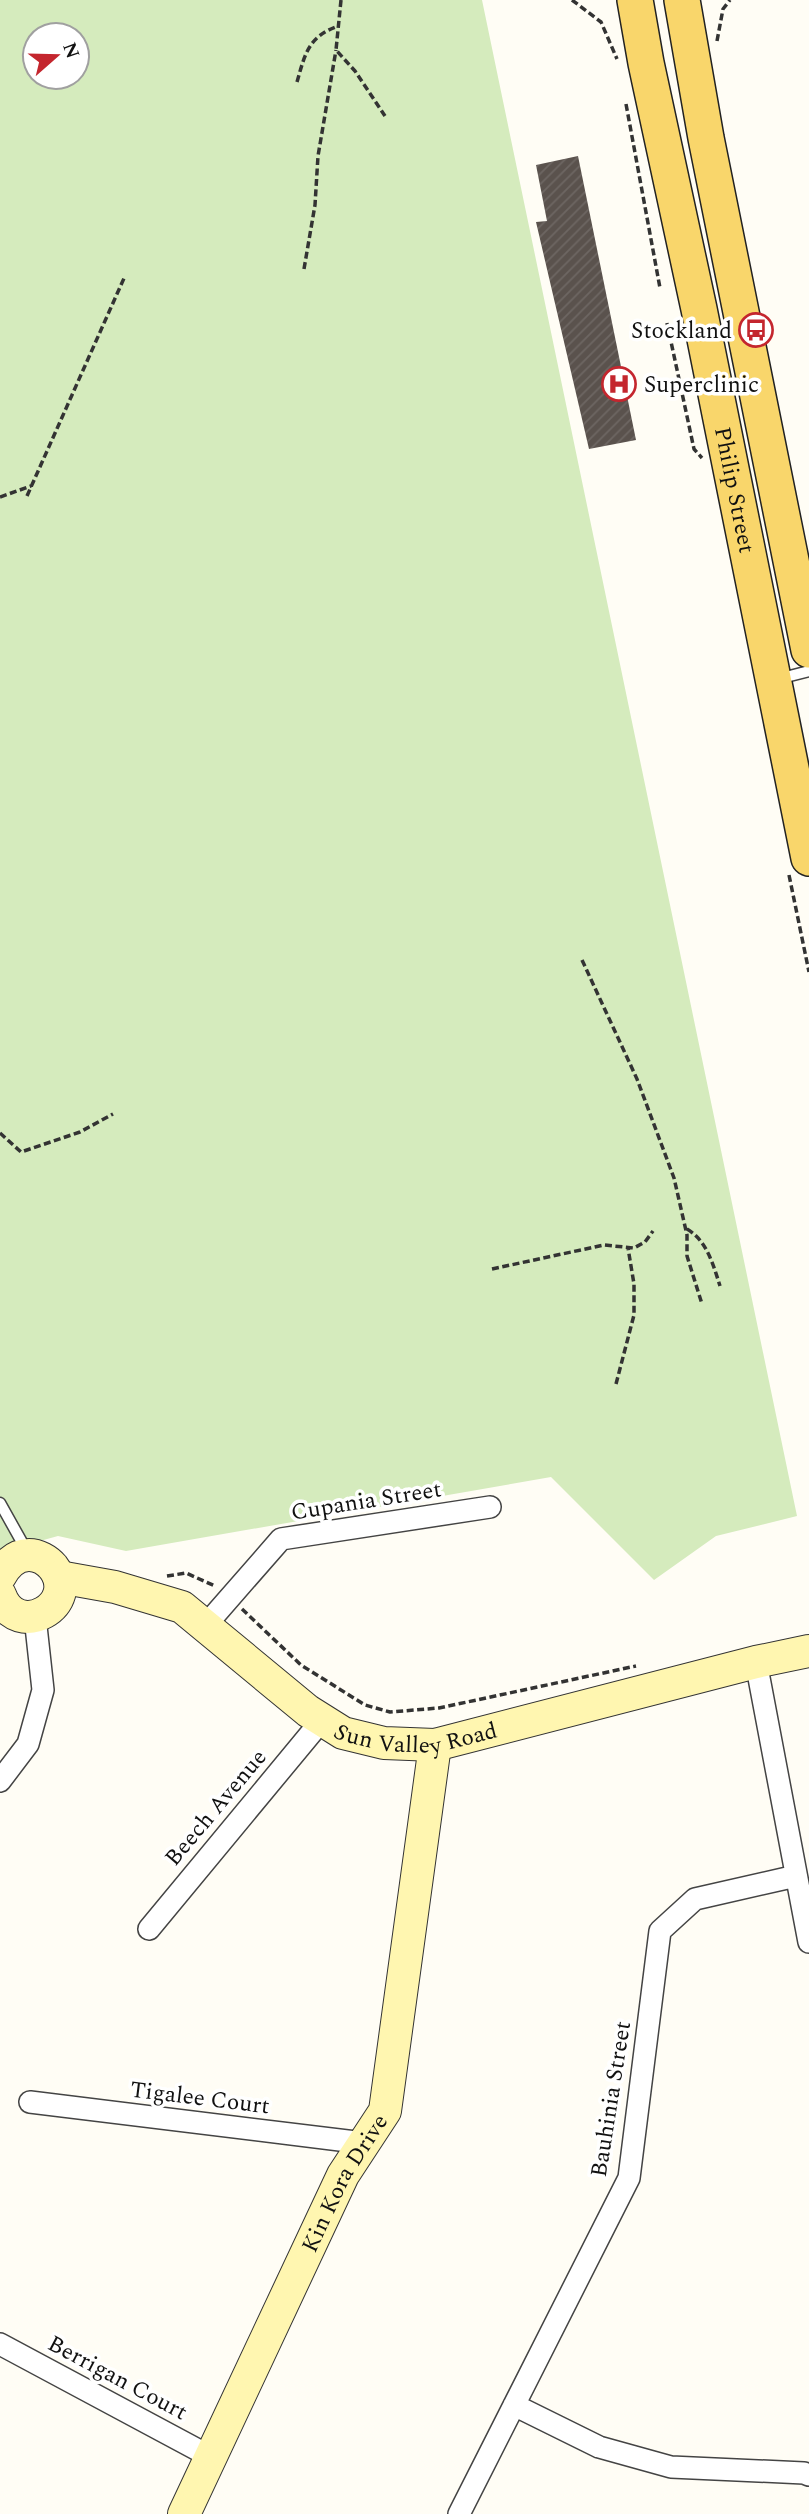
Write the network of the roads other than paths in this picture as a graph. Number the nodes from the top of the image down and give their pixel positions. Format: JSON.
{"nodes":[{"id":1,"x":613,"y":0,"type":"edge"},
{"id":2,"x":635,"y":0,"type":"edge"},
{"id":3,"x":682,"y":0,"type":"edge"},
{"id":4,"x":695,"y":0,"type":"edge"},
{"id":5,"x":690,"y":35,"type":"junction"},
{"id":6,"x":633,"y":64,"type":"junction"},
{"id":7,"x":809,"y":650,"type":"edge"},
{"id":8,"x":809,"y":671,"type":"edge"},
{"id":9,"x":773,"y":680,"type":"junction"},
{"id":10,"x":809,"y":858,"type":"edge"},
{"id":11,"x":0,"y":1503,"type":"edge"},
{"id":12,"x":490,"y":1507,"type":"dead end"},
{"id":13,"x":29,"y":1555,"type":"junction"},
{"id":14,"x":0,"y":1576,"type":"edge"},
{"id":15,"x":59,"y":1577,"type":"junction"},
{"id":16,"x":0,"y":1598,"type":"edge"},
{"id":17,"x":35,"y":1617,"type":"junction"},
{"id":18,"x":205,"y":1626,"type":"junction"},
{"id":19,"x":809,"y":1651,"type":"edge"},
{"id":20,"x":756,"y":1662,"type":"junction"},
{"id":21,"x":322,"y":1720,"type":"junction"},
{"id":22,"x":435,"y":1745,"type":"junction"},
{"id":23,"x":0,"y":1781,"type":"edge"},
{"id":24,"x":796,"y":1876,"type":"junction"},
{"id":25,"x":149,"y":1929,"type":"dead end"},
{"id":26,"x":809,"y":1942,"type":"edge"},
{"id":27,"x":30,"y":2102,"type":"dead end"},
{"id":28,"x":364,"y":2143,"type":"junction"},
{"id":29,"x":0,"y":2344,"type":"edge"},
{"id":30,"x":514,"y":2405,"type":"junction"},
{"id":31,"x":211,"y":2457,"type":"junction"},
{"id":32,"x":809,"y":2475,"type":"edge"},
{"id":33,"x":184,"y":2514,"type":"edge"},
{"id":34,"x":459,"y":2514,"type":"edge"}],
"edges":[{"from":1,"to":6,"type":"main road"},
{"from":2,"to":6,"type":"main road","name":"Philip Street"},
{"from":3,"to":5,"type":"main road","name":"Philip Street"},
{"from":4,"to":5,"type":"main road"},
{"from":5,"to":7,"type":"main road","name":"Philip Street"},
{"from":6,"to":9,"type":"main road","name":"Philip Street"},
{"from":8,"to":9,"type":"lane"},
{"from":9,"to":10,"type":"main road","name":"Philip Street"},
{"from":11,"to":13,"type":"lane"},
{"from":12,"to":18,"type":"street","name":"Cupania Street"},
{"from":13,"to":14,"type":"street"},
{"from":13,"to":15,"type":"street"},
{"from":15,"to":17,"type":"street"},
{"from":15,"to":18,"type":"street","name":"Sun Valley Road"},
{"from":16,"to":17,"type":"street"},
{"from":17,"to":23,"type":"street"},
{"from":18,"to":21,"type":"street","name":"Sun Valley Road"},
{"from":19,"to":20,"type":"street","name":"Sun Valley Road"},
{"from":20,"to":22,"type":"street","name":"Sun Valley Road"},
{"from":20,"to":24,"type":"street"},
{"from":21,"to":22,"type":"street","name":"Sun Valley Road"},
{"from":21,"to":25,"type":"street","name":"Beech Avenue"},
{"from":22,"to":28,"type":"street","name":"Kin Kora Drive"},
{"from":24,"to":26,"type":"street"},
{"from":24,"to":30,"type":"street","name":"Bauhinia Street"},
{"from":27,"to":28,"type":"street","name":"Tigalee Court"},
{"from":28,"to":31,"type":"street","name":"Kin Kora Drive"},
{"from":29,"to":31,"type":"street","name":"Berrigan Court"},
{"from":30,"to":32,"type":"street"},
{"from":30,"to":34,"type":"street","name":"Bauhinia Street"},
{"from":31,"to":33,"type":"street","name":"Kin Kora Drive"}]}
